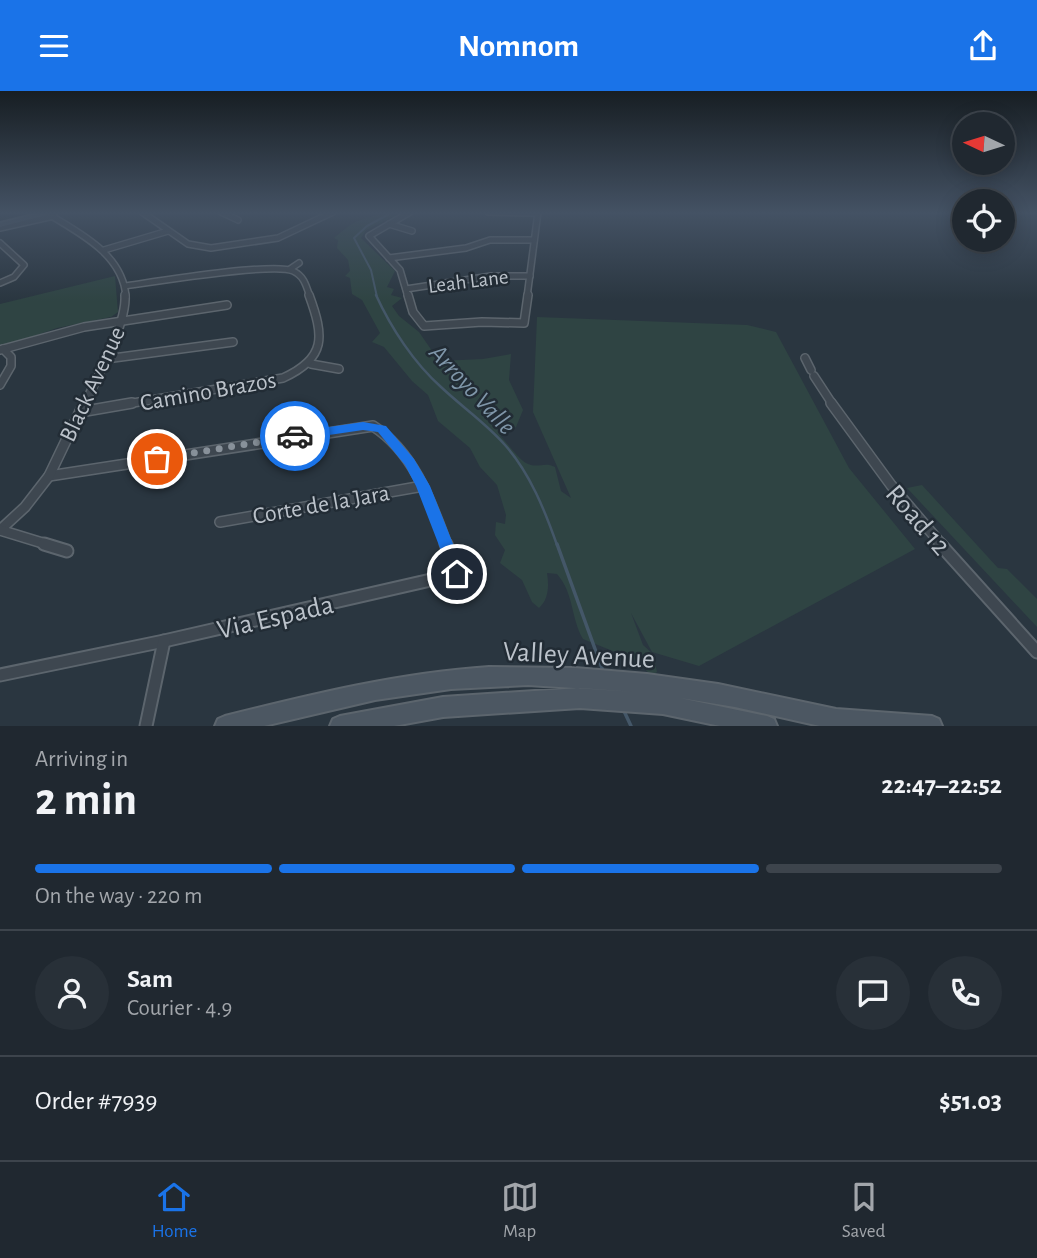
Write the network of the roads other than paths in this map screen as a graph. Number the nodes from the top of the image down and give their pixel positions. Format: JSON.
{"nodes":[{"id":1,"x":92,"y":242,"type":"edge"},
{"id":2,"x":132,"y":242,"type":"edge"},
{"id":3,"x":184,"y":242,"type":"edge"},
{"id":4,"x":259,"y":242,"type":"edge"},
{"id":5,"x":374,"y":242,"type":"edge"},
{"id":6,"x":485,"y":242,"type":"edge"},
{"id":7,"x":534,"y":242,"type":"edge"},
{"id":8,"x":0,"y":243,"type":"edge"},
{"id":9,"x":104,"y":250,"type":"junction"},
{"id":10,"x":390,"y":258,"type":"junction"},
{"id":11,"x":299,"y":263,"type":"dead end"},
{"id":12,"x":290,"y":269,"type":"junction"},
{"id":13,"x":530,"y":276,"type":"junction"},
{"id":14,"x":0,"y":283,"type":"edge"},
{"id":15,"x":125,"y":286,"type":"junction"},
{"id":16,"x":406,"y":289,"type":"junction"},
{"id":17,"x":227,"y":305,"type":"dead end"},
{"id":18,"x":122,"y":318,"type":"junction"},
{"id":19,"x":233,"y":342,"type":"dead end"},
{"id":20,"x":1,"y":350,"type":"edge"},
{"id":21,"x":805,"y":358,"type":"dead end"},
{"id":22,"x":106,"y":359,"type":"junction"},
{"id":23,"x":311,"y":364,"type":"junction"},
{"id":24,"x":339,"y":369,"type":"dead end"},
{"id":25,"x":0,"y":385,"type":"edge"},
{"id":26,"x":80,"y":412,"type":"junction"},
{"id":27,"x":49,"y":476,"type":"junction"},
{"id":28,"x":423,"y":486,"type":"junction"},
{"id":29,"x":220,"y":522,"type":"dead end"},
{"id":30,"x":0,"y":530,"type":"edge"},
{"id":31,"x":67,"y":551,"type":"dead end"},
{"id":32,"x":164,"y":641,"type":"junction"},
{"id":33,"x":1037,"y":652,"type":"edge"},
{"id":34,"x":0,"y":675,"type":"edge"},
{"id":35,"x":146,"y":726,"type":"edge"},
{"id":36,"x":225,"y":726,"type":"edge"},
{"id":37,"x":340,"y":726,"type":"edge"},
{"id":38,"x":767,"y":726,"type":"edge"},
{"id":39,"x":932,"y":726,"type":"edge"}],
"edges":[{"from":1,"to":9,"type":"street"},
{"from":2,"to":9,"type":"street"},
{"from":3,"to":4,"type":"street"},
{"from":5,"to":10,"type":"street"},
{"from":6,"to":10,"type":"street"},
{"from":7,"to":13,"type":"street"},
{"from":8,"to":14,"type":"street"},
{"from":9,"to":15,"type":"street"},
{"from":10,"to":16,"type":"street"},
{"from":11,"to":12,"type":"street"},
{"from":12,"to":15,"type":"street"},
{"from":12,"to":23,"type":"street"},
{"from":13,"to":16,"type":"street","name":"Leah Lane"},
{"from":13,"to":16,"type":"street"},
{"from":15,"to":18,"type":"street","name":"Black Avenue"},
{"from":17,"to":18,"type":"street"},
{"from":18,"to":20,"type":"street"},
{"from":18,"to":22,"type":"street","name":"Black Avenue"},
{"from":19,"to":22,"type":"street"},
{"from":20,"to":25,"type":"street"},
{"from":21,"to":33,"type":"street","name":"Road 12"},
{"from":22,"to":26,"type":"street","name":"Black Avenue"},
{"from":23,"to":24,"type":"street"},
{"from":23,"to":26,"type":"street","name":"Camino Brazos"},
{"from":26,"to":27,"type":"street","name":"Black Avenue"},
{"from":27,"to":28,"type":"street"},
{"from":27,"to":30,"type":"street","name":"Black Avenue"},
{"from":28,"to":29,"type":"street","name":"Corte de la Jara"},
{"from":28,"to":32,"type":"street","name":"Via Espada"},
{"from":30,"to":31,"type":"street"},
{"from":32,"to":34,"type":"street","name":"Via Espada"},
{"from":32,"to":35,"type":"street"},
{"from":36,"to":39,"type":"main road","name":"Valley Avenue"},
{"from":37,"to":38,"type":"main road","name":"Valley Avenue"}]}
